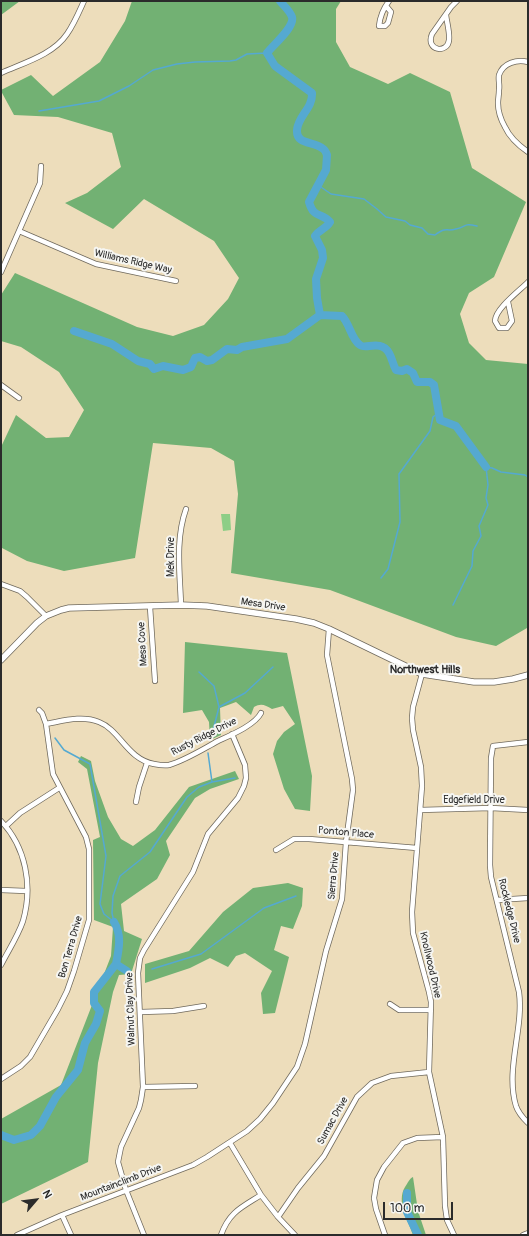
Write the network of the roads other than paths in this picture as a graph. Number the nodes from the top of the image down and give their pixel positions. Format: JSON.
{"nodes":[{"id":1,"x":84,"y":1,"type":"edge"},
{"id":2,"x":389,"y":1,"type":"edge"},
{"id":3,"x":457,"y":1,"type":"edge"},
{"id":4,"x":386,"y":6,"type":"dead end"},
{"id":5,"x":446,"y":15,"type":"junction"},
{"id":6,"x":528,"y":62,"type":"edge"},
{"id":7,"x":1,"y":73,"type":"edge"},
{"id":8,"x":528,"y":152,"type":"edge"},
{"id":9,"x":41,"y":166,"type":"dead end"},
{"id":10,"x":19,"y":231,"type":"junction"},
{"id":11,"x":1,"y":272,"type":"edge"},
{"id":12,"x":176,"y":282,"type":"dead end"},
{"id":13,"x":528,"y":282,"type":"edge"},
{"id":14,"x":508,"y":302,"type":"junction"},
{"id":15,"x":1,"y":386,"type":"edge"},
{"id":16,"x":19,"y":398,"type":"dead end"},
{"id":17,"x":186,"y":509,"type":"dead end"},
{"id":18,"x":1,"y":584,"type":"edge"},
{"id":19,"x":181,"y":605,"type":"junction"},
{"id":20,"x":150,"y":606,"type":"junction"},
{"id":21,"x":46,"y":616,"type":"junction"},
{"id":22,"x":329,"y":629,"type":"junction"},
{"id":23,"x":1,"y":660,"type":"edge"},
{"id":24,"x":422,"y":674,"type":"junction"},
{"id":25,"x":528,"y":675,"type":"edge"},
{"id":26,"x":154,"y":681,"type":"dead end"},
{"id":27,"x":39,"y":710,"type":"dead end"},
{"id":28,"x":261,"y":713,"type":"dead end"},
{"id":29,"x":46,"y":724,"type":"junction"},
{"id":30,"x":232,"y":734,"type":"junction"},
{"id":31,"x":528,"y":742,"type":"edge"},
{"id":32,"x":147,"y":763,"type":"junction"},
{"id":33,"x":59,"y":788,"type":"junction"},
{"id":34,"x":136,"y":802,"type":"dead end"},
{"id":35,"x":490,"y":808,"type":"junction"},
{"id":36,"x":420,"y":810,"type":"junction"},
{"id":37,"x":528,"y":810,"type":"edge"},
{"id":38,"x":1,"y":821,"type":"edge"},
{"id":39,"x":6,"y":826,"type":"junction"},
{"id":40,"x":346,"y":842,"type":"junction"},
{"id":41,"x":416,"y":848,"type":"junction"},
{"id":42,"x":276,"y":850,"type":"dead end"},
{"id":43,"x":1,"y":890,"type":"edge"},
{"id":44,"x":26,"y":891,"type":"junction"},
{"id":45,"x":528,"y":898,"type":"edge"},
{"id":46,"x":497,"y":900,"type":"junction"},
{"id":47,"x":1,"y":965,"type":"edge"},
{"id":48,"x":390,"y":1004,"type":"dead end"},
{"id":49,"x":204,"y":1006,"type":"dead end"},
{"id":50,"x":430,"y":1010,"type":"junction"},
{"id":51,"x":141,"y":1012,"type":"junction"},
{"id":52,"x":429,"y":1072,"type":"junction"},
{"id":53,"x":1,"y":1079,"type":"edge"},
{"id":54,"x":195,"y":1086,"type":"dead end"},
{"id":55,"x":143,"y":1087,"type":"junction"},
{"id":56,"x":528,"y":1123,"type":"edge"},
{"id":57,"x":443,"y":1137,"type":"junction"},
{"id":58,"x":230,"y":1143,"type":"junction"},
{"id":59,"x":126,"y":1190,"type":"junction"},
{"id":60,"x":261,"y":1195,"type":"junction"},
{"id":61,"x":62,"y":1215,"type":"junction"},
{"id":62,"x":278,"y":1216,"type":"junction"},
{"id":63,"x":528,"y":1233,"type":"edge"},
{"id":64,"x":17,"y":1235,"type":"edge"},
{"id":65,"x":72,"y":1235,"type":"edge"},
{"id":66,"x":144,"y":1235,"type":"edge"},
{"id":67,"x":221,"y":1235,"type":"edge"},
{"id":68,"x":295,"y":1235,"type":"edge"},
{"id":69,"x":385,"y":1235,"type":"edge"},
{"id":70,"x":454,"y":1235,"type":"edge"},
{"id":71,"x":523,"y":1235,"type":"edge"}],
"edges":[{"from":1,"to":7,"type":"street"},
{"from":2,"to":4,"type":"street"},
{"from":3,"to":5,"type":"street"},
{"from":5,"to":5,"type":"street"},
{"from":6,"to":8,"type":"street"},
{"from":9,"to":10,"type":"street"},
{"from":10,"to":11,"type":"street"},
{"from":10,"to":12,"type":"street","name":"Williams Ridge Way"},
{"from":13,"to":14,"type":"street"},
{"from":14,"to":14,"type":"street"},
{"from":15,"to":16,"type":"street"},
{"from":17,"to":19,"type":"street","name":"Mek Drive"},
{"from":18,"to":21,"type":"street"},
{"from":19,"to":20,"type":"street","name":"Mesa Drive"},
{"from":19,"to":22,"type":"street","name":"Mesa Drive"},
{"from":20,"to":21,"type":"street","name":"Mesa Drive"},
{"from":20,"to":26,"type":"street","name":"Mesa Cove"},
{"from":21,"to":23,"type":"street","name":"Mesa Drive"},
{"from":22,"to":24,"type":"street","name":"Mesa Drive"},
{"from":22,"to":40,"type":"street","name":"Sierra Drive"},
{"from":24,"to":25,"type":"street","name":"Mesa Drive"},
{"from":24,"to":36,"type":"street","name":"Knollwood Drive"},
{"from":27,"to":29,"type":"street","name":"Bon Terra Drive"},
{"from":28,"to":30,"type":"street","name":"Rusty Ridge Drive"},
{"from":29,"to":32,"type":"street"},
{"from":29,"to":33,"type":"street","name":"Bon Terra Drive"},
{"from":30,"to":32,"type":"street","name":"Rusty Ridge Drive"},
{"from":30,"to":51,"type":"street","name":"Walnut Clay Drive"},
{"from":31,"to":35,"type":"street","name":"Rockledge Drive"},
{"from":32,"to":34,"type":"street"},
{"from":33,"to":39,"type":"street"},
{"from":33,"to":53,"type":"street","name":"Bon Terra Drive"},
{"from":35,"to":36,"type":"street","name":"Edgefield Drive"},
{"from":35,"to":37,"type":"street","name":"Edgefield Drive"},
{"from":35,"to":46,"type":"street","name":"Rockledge Drive"},
{"from":36,"to":41,"type":"street","name":"Knollwood Drive"},
{"from":38,"to":39,"type":"street"},
{"from":39,"to":44,"type":"street"},
{"from":40,"to":41,"type":"street","name":"Ponton Place"},
{"from":40,"to":42,"type":"street","name":"Ponton Place"},
{"from":40,"to":58,"type":"street","name":"Sierra Drive"},
{"from":41,"to":50,"type":"street","name":"Knollwood Drive"},
{"from":43,"to":44,"type":"street"},
{"from":44,"to":47,"type":"street"},
{"from":45,"to":46,"type":"street"},
{"from":46,"to":56,"type":"street","name":"Rockledge Drive"},
{"from":48,"to":50,"type":"street"},
{"from":49,"to":51,"type":"street"},
{"from":50,"to":52,"type":"street","name":"Knollwood Drive"},
{"from":51,"to":55,"type":"street","name":"Walnut Clay Drive"},
{"from":52,"to":57,"type":"street","name":"Knollwood Drive"},
{"from":52,"to":62,"type":"street","name":"Sumac Drive"},
{"from":54,"to":55,"type":"street"},
{"from":55,"to":59,"type":"street","name":"Walnut Clay Drive"},
{"from":57,"to":69,"type":"street"},
{"from":57,"to":70,"type":"street","name":"Knollwood Drive"},
{"from":58,"to":59,"type":"street","name":"Mountainclimb Drive"},
{"from":58,"to":60,"type":"street"},
{"from":59,"to":61,"type":"street","name":"Mountainclimb Drive"},
{"from":59,"to":66,"type":"street","name":"Walnut Clay Drive"},
{"from":60,"to":62,"type":"street"},
{"from":60,"to":67,"type":"street"},
{"from":61,"to":64,"type":"street","name":"Mountainclimb Drive"},
{"from":61,"to":65,"type":"street"},
{"from":62,"to":68,"type":"street"},
{"from":63,"to":71,"type":"street"}]}
